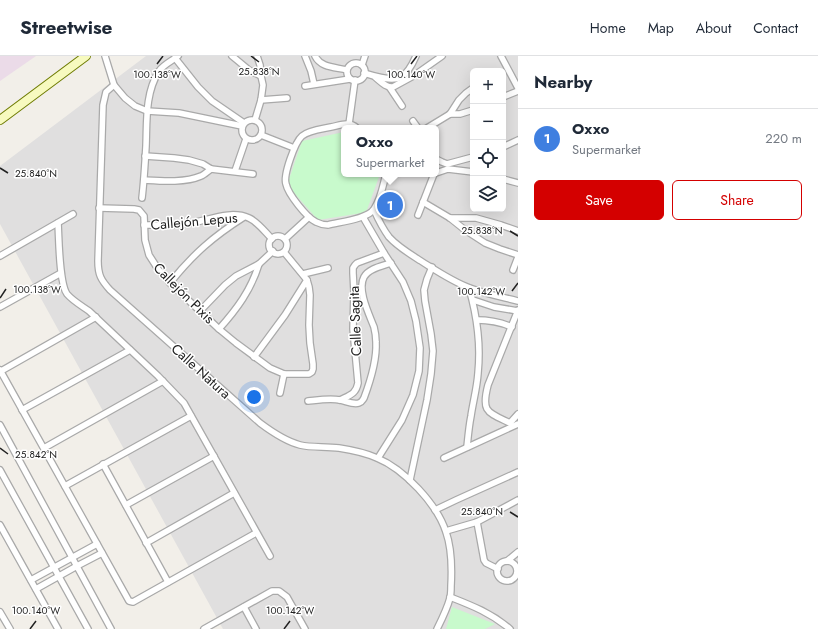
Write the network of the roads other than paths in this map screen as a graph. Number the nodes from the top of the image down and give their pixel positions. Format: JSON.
{"nodes":[{"id":1,"x":86,"y":56,"type":"edge"},
{"id":2,"x":106,"y":56,"type":"edge"},
{"id":3,"x":232,"y":56,"type":"edge"},
{"id":4,"x":257,"y":56,"type":"edge"},
{"id":5,"x":305,"y":56,"type":"edge"},
{"id":6,"x":315,"y":56,"type":"edge"},
{"id":7,"x":356,"y":56,"type":"edge"},
{"id":8,"x":365,"y":56,"type":"edge"},
{"id":9,"x":416,"y":56,"type":"edge"},
{"id":10,"x":442,"y":56,"type":"edge"},
{"id":11,"x":501,"y":56,"type":"edge"},
{"id":12,"x":177,"y":57,"type":"edge"},
{"id":13,"x":354,"y":63,"type":"junction"},
{"id":14,"x":362,"y":65,"type":"junction"},
{"id":15,"x":504,"y":68,"type":"edge"},
{"id":16,"x":347,"y":70,"type":"junction"},
{"id":17,"x":506,"y":72,"type":"edge"},
{"id":18,"x":364,"y":73,"type":"junction"},
{"id":19,"x":261,"y":76,"type":"junction"},
{"id":20,"x":375,"y":77,"type":"junction"},
{"id":21,"x":403,"y":79,"type":"junction"},
{"id":22,"x":352,"y":80,"type":"junction"},
{"id":23,"x":314,"y":84,"type":"junction"},
{"id":24,"x":114,"y":85,"type":"junction"},
{"id":25,"x":305,"y":86,"type":"dead end"},
{"id":26,"x":390,"y":88,"type":"junction"},
{"id":27,"x":470,"y":90,"type":"edge"},
{"id":28,"x":518,"y":90,"type":"edge"},
{"id":29,"x":506,"y":96,"type":"edge"},
{"id":30,"x":287,"y":98,"type":"dead end"},
{"id":31,"x":261,"y":100,"type":"junction"},
{"id":32,"x":402,"y":106,"type":"dead end"},
{"id":33,"x":147,"y":111,"type":"junction"},
{"id":34,"x":470,"y":111,"type":"edge"},
{"id":35,"x":450,"y":114,"type":"junction"},
{"id":36,"x":0,"y":120,"type":"edge"},
{"id":37,"x":255,"y":120,"type":"junction"},
{"id":38,"x":413,"y":121,"type":"dead end"},
{"id":39,"x":349,"y":124,"type":"joint"},
{"id":40,"x":243,"y":125,"type":"junction"},
{"id":41,"x":344,"y":125,"type":"edge"},
{"id":42,"x":416,"y":125,"type":"edge"},
{"id":43,"x":432,"y":125,"type":"edge"},
{"id":44,"x":341,"y":126,"type":"edge"},
{"id":45,"x":261,"y":135,"type":"junction"},
{"id":46,"x":246,"y":138,"type":"junction"},
{"id":47,"x":518,"y":140,"type":"edge"},
{"id":48,"x":506,"y":146,"type":"edge"},
{"id":49,"x":294,"y":148,"type":"junction"},
{"id":50,"x":146,"y":156,"type":"junction"},
{"id":51,"x":470,"y":159,"type":"edge"},
{"id":52,"x":439,"y":160,"type":"edge"},
{"id":53,"x":448,"y":166,"type":"junction"},
{"id":54,"x":211,"y":169,"type":"junction"},
{"id":55,"x":235,"y":171,"type":"junction"},
{"id":56,"x":470,"y":171,"type":"edge"},
{"id":57,"x":439,"y":172,"type":"edge"},
{"id":58,"x":253,"y":174,"type":"dead end"},
{"id":59,"x":385,"y":177,"type":"edge"},
{"id":60,"x":434,"y":177,"type":"edge"},
{"id":61,"x":144,"y":180,"type":"junction"},
{"id":62,"x":506,"y":180,"type":"edge"},
{"id":63,"x":518,"y":184,"type":"edge"},
{"id":64,"x":142,"y":198,"type":"dead end"},
{"id":65,"x":423,"y":202,"type":"junction"},
{"id":66,"x":144,"y":207,"type":"dead end"},
{"id":67,"x":99,"y":208,"type":"junction"},
{"id":68,"x":374,"y":210,"type":"junction"},
{"id":69,"x":73,"y":214,"type":"dead end"},
{"id":70,"x":143,"y":215,"type":"junction"},
{"id":71,"x":418,"y":215,"type":"dead end"},
{"id":72,"x":244,"y":217,"type":"junction"},
{"id":73,"x":309,"y":217,"type":"junction"},
{"id":74,"x":363,"y":217,"type":"junction"},
{"id":75,"x":450,"y":218,"type":"junction"},
{"id":76,"x":58,"y":223,"type":"junction"},
{"id":77,"x":144,"y":225,"type":"junction"},
{"id":78,"x":518,"y":230,"type":"edge"},
{"id":79,"x":272,"y":239,"type":"junction"},
{"id":80,"x":285,"y":239,"type":"junction"},
{"id":81,"x":272,"y":251,"type":"junction"},
{"id":82,"x":284,"y":252,"type":"junction"},
{"id":83,"x":384,"y":252,"type":"junction"},
{"id":84,"x":0,"y":256,"type":"edge"},
{"id":85,"x":518,"y":256,"type":"edge"},
{"id":86,"x":391,"y":263,"type":"junction"},
{"id":87,"x":259,"y":264,"type":"junction"},
{"id":88,"x":432,"y":267,"type":"junction"},
{"id":89,"x":328,"y":268,"type":"dead end"},
{"id":90,"x":513,"y":270,"type":"dead end"},
{"id":91,"x":61,"y":273,"type":"junction"},
{"id":92,"x":302,"y":274,"type":"junction"},
{"id":93,"x":307,"y":280,"type":"junction"},
{"id":94,"x":170,"y":283,"type":"junction"},
{"id":95,"x":469,"y":288,"type":"junction"},
{"id":96,"x":354,"y":292,"type":"junction"},
{"id":97,"x":362,"y":292,"type":"junction"},
{"id":98,"x":473,"y":300,"type":"junction"},
{"id":99,"x":518,"y":301,"type":"edge"},
{"id":100,"x":0,"y":307,"type":"edge"},
{"id":101,"x":518,"y":310,"type":"edge"},
{"id":102,"x":200,"y":311,"type":"junction"},
{"id":103,"x":96,"y":318,"type":"junction"},
{"id":104,"x":477,"y":320,"type":"junction"},
{"id":105,"x":512,"y":327,"type":"junction"},
{"id":106,"x":219,"y":328,"type":"junction"},
{"id":107,"x":130,"y":350,"type":"junction"},
{"id":108,"x":254,"y":357,"type":"junction"},
{"id":109,"x":0,"y":370,"type":"edge"},
{"id":110,"x":284,"y":374,"type":"junction"},
{"id":111,"x":163,"y":381,"type":"junction"},
{"id":112,"x":358,"y":383,"type":"junction"},
{"id":113,"x":369,"y":383,"type":"junction"},
{"id":114,"x":280,"y":393,"type":"dead end"},
{"id":115,"x":340,"y":400,"type":"junction"},
{"id":116,"x":308,"y":401,"type":"dead end"},
{"id":117,"x":22,"y":410,"type":"junction"},
{"id":118,"x":518,"y":414,"type":"edge"},
{"id":119,"x":191,"y":416,"type":"junction"},
{"id":120,"x":514,"y":424,"type":"edge"},
{"id":121,"x":0,"y":425,"type":"edge"},
{"id":122,"x":467,"y":447,"type":"junction"},
{"id":123,"x":44,"y":448,"type":"junction"},
{"id":124,"x":214,"y":456,"type":"junction"},
{"id":125,"x":378,"y":458,"type":"junction"},
{"id":126,"x":444,"y":458,"type":"dead end"},
{"id":127,"x":103,"y":464,"type":"junction"},
{"id":128,"x":0,"y":470,"type":"edge"},
{"id":129,"x":518,"y":472,"type":"edge"},
{"id":130,"x":410,"y":480,"type":"junction"},
{"id":131,"x":65,"y":486,"type":"junction"},
{"id":132,"x":234,"y":493,"type":"junction"},
{"id":133,"x":518,"y":500,"type":"edge"},
{"id":134,"x":126,"y":505,"type":"junction"},
{"id":135,"x":435,"y":510,"type":"junction"},
{"id":136,"x":477,"y":522,"type":"junction"},
{"id":137,"x":0,"y":525,"type":"edge"},
{"id":138,"x":256,"y":532,"type":"junction"},
{"id":139,"x":446,"y":532,"type":"junction"},
{"id":140,"x":146,"y":543,"type":"junction"},
{"id":141,"x":97,"y":544,"type":"junction"},
{"id":142,"x":518,"y":552,"type":"edge"},
{"id":143,"x":102,"y":553,"type":"junction"},
{"id":144,"x":270,"y":556,"type":"dead end"},
{"id":145,"x":72,"y":557,"type":"junction"},
{"id":146,"x":507,"y":561,"type":"junction"},
{"id":147,"x":77,"y":566,"type":"junction"},
{"id":148,"x":54,"y":567,"type":"junction"},
{"id":149,"x":498,"y":569,"type":"junction"},
{"id":150,"x":518,"y":570,"type":"edge"},
{"id":151,"x":58,"y":576,"type":"junction"},
{"id":152,"x":31,"y":580,"type":"junction"},
{"id":153,"x":516,"y":580,"type":"edge"},
{"id":154,"x":168,"y":582,"type":"junction"},
{"id":155,"x":36,"y":589,"type":"junction"},
{"id":156,"x":450,"y":598,"type":"junction"},
{"id":157,"x":244,"y":607,"type":"junction"},
{"id":158,"x":0,"y":612,"type":"edge"},
{"id":159,"x":3,"y":622,"type":"edge"},
{"id":160,"x":10,"y":629,"type":"edge"},
{"id":161,"x":58,"y":629,"type":"edge"},
{"id":162,"x":88,"y":629,"type":"edge"},
{"id":163,"x":111,"y":629,"type":"edge"},
{"id":164,"x":204,"y":629,"type":"edge"},
{"id":165,"x":256,"y":629,"type":"edge"},
{"id":166,"x":305,"y":629,"type":"edge"},
{"id":167,"x":437,"y":629,"type":"edge"},
{"id":168,"x":510,"y":629,"type":"edge"}],
"edges":[{"from":1,"to":36,"type":"main road"},
{"from":2,"to":24,"type":"street"},
{"from":3,"to":19,"type":"street"},
{"from":4,"to":19,"type":"street"},
{"from":5,"to":23,"type":"street"},
{"from":6,"to":16,"type":"street"},
{"from":7,"to":13,"type":"street"},
{"from":8,"to":14,"type":"street"},
{"from":9,"to":21,"type":"street"},
{"from":10,"to":21,"type":"street"},
{"from":11,"to":15,"type":"street"},
{"from":12,"to":33,"type":"street"},
{"from":12,"to":40,"type":"street"},
{"from":13,"to":14,"type":"street"},
{"from":13,"to":16,"type":"street"},
{"from":14,"to":18,"type":"street"},
{"from":16,"to":22,"type":"street"},
{"from":17,"to":28,"type":"street"},
{"from":18,"to":20,"type":"street"},
{"from":18,"to":22,"type":"street"},
{"from":19,"to":31,"type":"street"},
{"from":20,"to":21,"type":"street"},
{"from":20,"to":26,"type":"street"},
{"from":21,"to":26,"type":"street"},
{"from":22,"to":23,"type":"street"},
{"from":22,"to":39,"type":"street"},
{"from":23,"to":25,"type":"street"},
{"from":24,"to":33,"type":"street"},
{"from":24,"to":67,"type":"street","name":"Calle Natura"},
{"from":26,"to":32,"type":"street"},
{"from":27,"to":35,"type":"street"},
{"from":28,"to":29,"type":"street"},
{"from":30,"to":31,"type":"street"},
{"from":31,"to":37,"type":"street"},
{"from":33,"to":40,"type":"street"},
{"from":33,"to":50,"type":"street"},
{"from":34,"to":35,"type":"street"},
{"from":35,"to":43,"type":"street"},
{"from":37,"to":40,"type":"street"},
{"from":37,"to":45,"type":"street"},
{"from":38,"to":42,"type":"street"},
{"from":39,"to":41,"type":"street"},
{"from":40,"to":46,"type":"street"},
{"from":44,"to":49,"type":"street"},
{"from":45,"to":46,"type":"street"},
{"from":45,"to":49,"type":"street"},
{"from":46,"to":55,"type":"street"},
{"from":47,"to":48,"type":"street"},
{"from":49,"to":73,"type":"street"},
{"from":50,"to":54,"type":"street"},
{"from":50,"to":61,"type":"street"},
{"from":51,"to":53,"type":"street"},
{"from":52,"to":53,"type":"street"},
{"from":53,"to":56,"type":"street"},
{"from":53,"to":57,"type":"street"},
{"from":54,"to":55,"type":"street"},
{"from":54,"to":61,"type":"street"},
{"from":55,"to":58,"type":"street"},
{"from":59,"to":68,"type":"street"},
{"from":60,"to":65,"type":"street"},
{"from":61,"to":64,"type":"street"},
{"from":62,"to":63,"type":"street"},
{"from":65,"to":71,"type":"street"},
{"from":65,"to":75,"type":"street"},
{"from":66,"to":70,"type":"street","name":"Callejón Pixis"},
{"from":67,"to":70,"type":"street"},
{"from":67,"to":125,"type":"street","name":"Calle Natura"},
{"from":68,"to":74,"type":"street"},
{"from":68,"to":88,"type":"street"},
{"from":69,"to":76,"type":"street"},
{"from":70,"to":77,"type":"street","name":"Callejón Pixis"},
{"from":72,"to":77,"type":"street","name":"Callejón Lepus"},
{"from":72,"to":79,"type":"street","name":"Callejón Lepus"},
{"from":72,"to":94,"type":"street","name":"Callejón Lepus"},
{"from":73,"to":74,"type":"street"},
{"from":73,"to":80,"type":"street"},
{"from":74,"to":83,"type":"street"},
{"from":75,"to":78,"type":"street"},
{"from":75,"to":85,"type":"street"},
{"from":76,"to":84,"type":"street"},
{"from":76,"to":91,"type":"street"},
{"from":77,"to":94,"type":"street","name":"Callejón Pixis"},
{"from":79,"to":80,"type":"street"},
{"from":79,"to":81,"type":"street"},
{"from":80,"to":82,"type":"street"},
{"from":81,"to":82,"type":"street"},
{"from":81,"to":87,"type":"street"},
{"from":82,"to":92,"type":"street"},
{"from":83,"to":86,"type":"street"},
{"from":83,"to":96,"type":"street","name":"Calle Sagita"},
{"from":85,"to":90,"type":"street"},
{"from":86,"to":97,"type":"street"},
{"from":86,"to":125,"type":"street"},
{"from":87,"to":102,"type":"street"},
{"from":87,"to":106,"type":"street"},
{"from":88,"to":95,"type":"street"},
{"from":88,"to":130,"type":"street"},
{"from":89,"to":92,"type":"street"},
{"from":91,"to":100,"type":"street"},
{"from":91,"to":103,"type":"street"},
{"from":92,"to":93,"type":"street"},
{"from":93,"to":108,"type":"street"},
{"from":93,"to":110,"type":"street","name":"Callejón Pixis"},
{"from":94,"to":102,"type":"street","name":"Callejón Pixis"},
{"from":95,"to":98,"type":"street"},
{"from":95,"to":99,"type":"street"},
{"from":96,"to":97,"type":"street"},
{"from":96,"to":112,"type":"street","name":"Calle Sagita"},
{"from":97,"to":113,"type":"street"},
{"from":98,"to":101,"type":"street"},
{"from":98,"to":104,"type":"street"},
{"from":101,"to":105,"type":"street"},
{"from":102,"to":106,"type":"street","name":"Callejón Pixis"},
{"from":103,"to":107,"type":"street"},
{"from":103,"to":109,"type":"street"},
{"from":104,"to":105,"type":"street"},
{"from":104,"to":122,"type":"street"},
{"from":105,"to":120,"type":"street"},
{"from":106,"to":108,"type":"street","name":"Callejón Pixis"},
{"from":107,"to":111,"type":"street"},
{"from":107,"to":117,"type":"street"},
{"from":108,"to":110,"type":"street","name":"Callejón Pixis"},
{"from":109,"to":117,"type":"street"},
{"from":110,"to":114,"type":"street"},
{"from":111,"to":119,"type":"street"},
{"from":111,"to":123,"type":"street"},
{"from":112,"to":113,"type":"street"},
{"from":112,"to":115,"type":"street"},
{"from":113,"to":115,"type":"street"},
{"from":115,"to":116,"type":"street"},
{"from":117,"to":123,"type":"street"},
{"from":118,"to":120,"type":"street"},
{"from":119,"to":124,"type":"street"},
{"from":119,"to":127,"type":"street"},
{"from":120,"to":122,"type":"street"},
{"from":121,"to":145,"type":"street"},
{"from":122,"to":126,"type":"street"},
{"from":123,"to":131,"type":"street"},
{"from":124,"to":132,"type":"street"},
{"from":124,"to":134,"type":"street"},
{"from":125,"to":130,"type":"street","name":"Calle Natura"},
{"from":127,"to":131,"type":"street"},
{"from":127,"to":134,"type":"street"},
{"from":128,"to":148,"type":"street"},
{"from":129,"to":135,"type":"street"},
{"from":130,"to":135,"type":"street","name":"Calle Natura"},
{"from":131,"to":141,"type":"street"},
{"from":132,"to":138,"type":"street"},
{"from":132,"to":140,"type":"street"},
{"from":133,"to":136,"type":"street"},
{"from":134,"to":140,"type":"street"},
{"from":135,"to":139,"type":"street","name":"Calle Natura"},
{"from":136,"to":139,"type":"street"},
{"from":136,"to":149,"type":"street"},
{"from":137,"to":152,"type":"street"},
{"from":138,"to":144,"type":"street"},
{"from":138,"to":154,"type":"street"},
{"from":139,"to":156,"type":"street","name":"Calle Natura"},
{"from":140,"to":154,"type":"street"},
{"from":141,"to":143,"type":"street"},
{"from":141,"to":145,"type":"street"},
{"from":142,"to":146,"type":"street"},
{"from":143,"to":147,"type":"street"},
{"from":143,"to":154,"type":"street"},
{"from":145,"to":147,"type":"street"},
{"from":145,"to":148,"type":"street"},
{"from":146,"to":149,"type":"street"},
{"from":146,"to":150,"type":"street"},
{"from":147,"to":151,"type":"street"},
{"from":147,"to":163,"type":"street"},
{"from":148,"to":151,"type":"street"},
{"from":148,"to":152,"type":"street"},
{"from":149,"to":153,"type":"street"},
{"from":150,"to":153,"type":"street"},
{"from":151,"to":155,"type":"street"},
{"from":151,"to":162,"type":"street"},
{"from":152,"to":155,"type":"street"},
{"from":155,"to":161,"type":"street"},
{"from":156,"to":167,"type":"street","name":"Calle Natura"},
{"from":156,"to":168,"type":"street"},
{"from":157,"to":164,"type":"street"},
{"from":157,"to":165,"type":"street"},
{"from":157,"to":166,"type":"street"},
{"from":158,"to":159,"type":"street"},
{"from":159,"to":160,"type":"street"}]}
